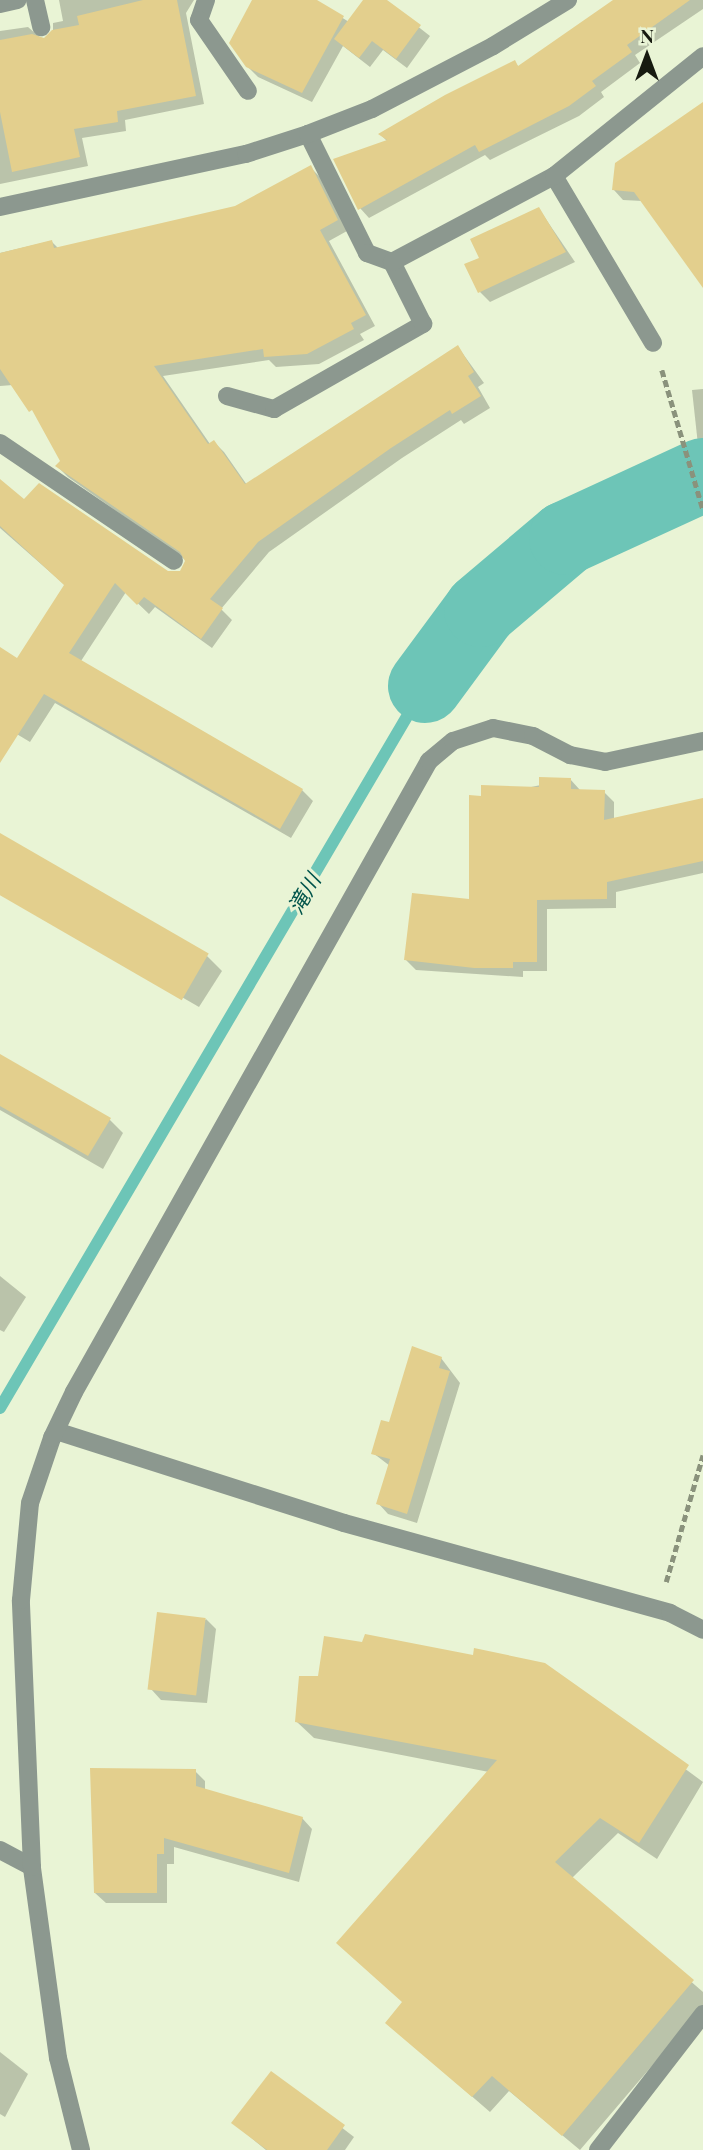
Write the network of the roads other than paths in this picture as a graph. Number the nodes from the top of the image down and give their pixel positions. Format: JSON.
{"nodes":[{"id":1,"x":18,"y":0,"type":"edge"},
{"id":2,"x":35,"y":0,"type":"edge"},
{"id":3,"x":206,"y":0,"type":"edge"},
{"id":4,"x":568,"y":0,"type":"edge"},
{"id":5,"x":0,"y":4,"type":"edge"},
{"id":6,"x":41,"y":27,"type":"dead end"},
{"id":7,"x":703,"y":57,"type":"edge"},
{"id":8,"x":248,"y":91,"type":"dead end"},
{"id":9,"x":309,"y":134,"type":"junction"},
{"id":10,"x":554,"y":176,"type":"junction"},
{"id":11,"x":0,"y":207,"type":"edge"},
{"id":12,"x":392,"y":262,"type":"junction"},
{"id":13,"x":653,"y":343,"type":"road end"},
{"id":14,"x":227,"y":397,"type":"dead end"},
{"id":15,"x":0,"y":443,"type":"edge"},
{"id":16,"x":174,"y":561,"type":"dead end"},
{"id":17,"x":703,"y":741,"type":"edge"},
{"id":18,"x":56,"y":1431,"type":"junction"},
{"id":19,"x":703,"y":1630,"type":"edge"},
{"id":20,"x":0,"y":1850,"type":"edge"},
{"id":21,"x":32,"y":1867,"type":"junction"},
{"id":22,"x":703,"y":2014,"type":"edge"},
{"id":23,"x":81,"y":2150,"type":"edge"},
{"id":24,"x":598,"y":2150,"type":"edge"}],
"edges":[{"from":1,"to":5,"type":"street"},
{"from":2,"to":6,"type":"street"},
{"from":3,"to":8,"type":"street"},
{"from":4,"to":9,"type":"street"},
{"from":7,"to":10,"type":"street"},
{"from":9,"to":11,"type":"street"},
{"from":9,"to":12,"type":"street"},
{"from":10,"to":12,"type":"street"},
{"from":10,"to":13,"type":"street"},
{"from":12,"to":14,"type":"street"},
{"from":15,"to":16,"type":"street"},
{"from":17,"to":18,"type":"street"},
{"from":18,"to":19,"type":"street"},
{"from":18,"to":21,"type":"street"},
{"from":20,"to":21,"type":"street"},
{"from":21,"to":23,"type":"street"},
{"from":22,"to":24,"type":"street"}]}
